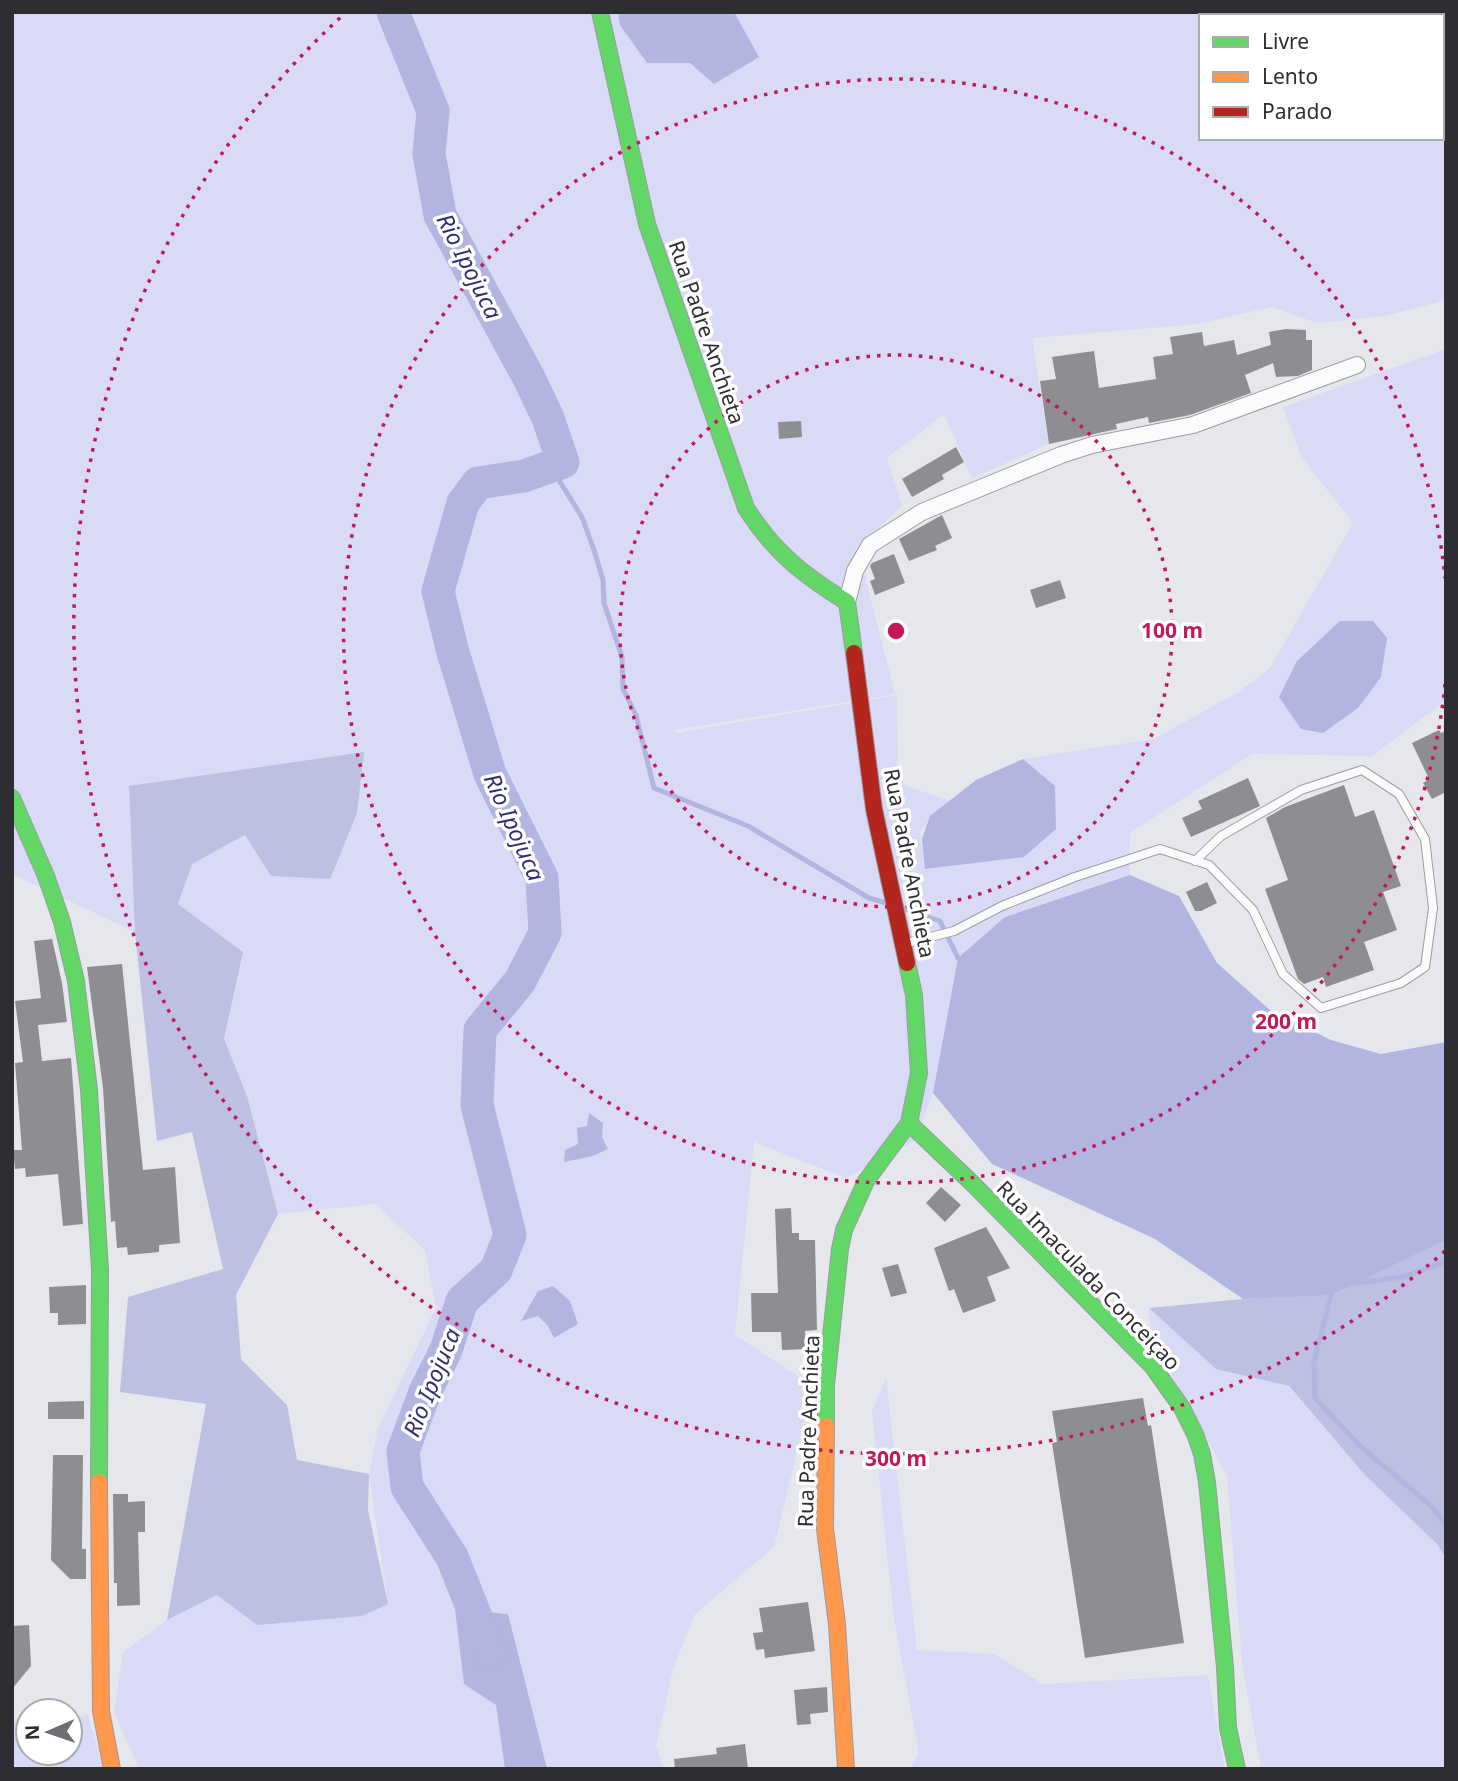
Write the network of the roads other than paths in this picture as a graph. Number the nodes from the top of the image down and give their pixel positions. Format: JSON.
{"nodes":[{"id":1,"x":600,"y":12,"type":"edge"},
{"id":2,"x":1357,"y":365,"type":"dead end"},
{"id":3,"x":847,"y":602,"type":"junction"},
{"id":4,"x":12,"y":798,"type":"edge"},
{"id":5,"x":1195,"y":861,"type":"junction"},
{"id":6,"x":904,"y":943,"type":"junction"},
{"id":7,"x":909,"y":1123,"type":"junction"},
{"id":8,"x":113,"y":1769,"type":"edge"},
{"id":9,"x":846,"y":1769,"type":"edge"},
{"id":10,"x":1237,"y":1769,"type":"edge"}],
"edges":[{"from":1,"to":3,"type":"street","name":"Rua Padre Anchieta"},
{"from":2,"to":3,"type":"street"},
{"from":3,"to":6,"type":"street","name":"Rua Padre Anchieta"},
{"from":4,"to":8,"type":"street"},
{"from":5,"to":5,"type":"lane"},
{"from":5,"to":6,"type":"lane"},
{"from":6,"to":7,"type":"street","name":"Rua Padre Anchieta"},
{"from":7,"to":9,"type":"street","name":"Rua Padre Anchieta"},
{"from":7,"to":10,"type":"street","name":"Rua Imaculada Conceiçao"}]}
